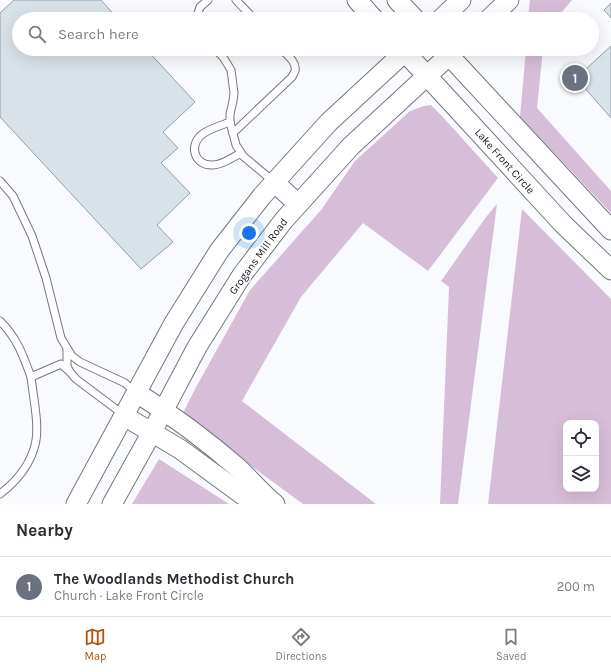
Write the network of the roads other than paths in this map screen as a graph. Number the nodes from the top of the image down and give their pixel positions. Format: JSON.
{"nodes":[{"id":1,"x":208,"y":0,"type":"edge"},
{"id":2,"x":236,"y":0,"type":"edge"},
{"id":3,"x":357,"y":0,"type":"edge"},
{"id":4,"x":397,"y":0,"type":"edge"},
{"id":5,"x":461,"y":0,"type":"edge"},
{"id":6,"x":509,"y":0,"type":"edge"},
{"id":7,"x":198,"y":12,"type":"edge"},
{"id":8,"x":247,"y":12,"type":"edge"},
{"id":9,"x":368,"y":12,"type":"edge"},
{"id":10,"x":408,"y":12,"type":"edge"},
{"id":11,"x":448,"y":12,"type":"edge"},
{"id":12,"x":496,"y":12,"type":"edge"},
{"id":13,"x":222,"y":56,"type":"edge"},
{"id":14,"x":287,"y":56,"type":"edge"},
{"id":15,"x":399,"y":56,"type":"edge"},
{"id":16,"x":410,"y":56,"type":"edge"},
{"id":17,"x":445,"y":56,"type":"edge"},
{"id":18,"x":454,"y":56,"type":"edge"},
{"id":19,"x":427,"y":76,"type":"junction"},
{"id":20,"x":230,"y":122,"type":"junction"},
{"id":21,"x":233,"y":133,"type":"junction"},
{"id":22,"x":241,"y":152,"type":"junction"},
{"id":23,"x":0,"y":181,"type":"edge"},
{"id":24,"x":274,"y":182,"type":"junction"},
{"id":25,"x":298,"y":204,"type":"junction"},
{"id":26,"x":611,"y":230,"type":"edge"},
{"id":27,"x":611,"y":270,"type":"edge"},
{"id":28,"x":0,"y":321,"type":"edge"},
{"id":29,"x":67,"y":348,"type":"junction"},
{"id":30,"x":70,"y":372,"type":"junction"},
{"id":31,"x":30,"y":377,"type":"junction"},
{"id":32,"x":136,"y":393,"type":"junction"},
{"id":33,"x":163,"y":409,"type":"junction"},
{"id":34,"x":124,"y":416,"type":"junction"},
{"id":35,"x":152,"y":432,"type":"junction"},
{"id":36,"x":0,"y":494,"type":"edge"},
{"id":37,"x":76,"y":504,"type":"edge"},
{"id":38,"x":112,"y":504,"type":"edge"},
{"id":39,"x":255,"y":504,"type":"edge"},
{"id":40,"x":276,"y":504,"type":"edge"}],
"edges":[{"from":1,"to":7,"type":"lane"},
{"from":2,"to":8,"type":"lane"},
{"from":3,"to":9,"type":"main road"},
{"from":4,"to":10,"type":"main road"},
{"from":5,"to":11,"type":"main road"},
{"from":6,"to":12,"type":"main road"},
{"from":13,"to":20,"type":"lane"},
{"from":14,"to":21,"type":"lane"},
{"from":15,"to":24,"type":"main road"},
{"from":16,"to":19,"type":"main road","name":"Lake Front Circle"},
{"from":17,"to":19,"type":"main road","name":"Grogans Mill Road"},
{"from":18,"to":26,"type":"main road"},
{"from":19,"to":25,"type":"main road","name":"Grogans Mill Road"},
{"from":19,"to":27,"type":"main road","name":"Lake Front Circle"},
{"from":20,"to":21,"type":"lane"},
{"from":20,"to":22,"type":"lane"},
{"from":21,"to":22,"type":"lane"},
{"from":22,"to":24,"type":"lane"},
{"from":23,"to":29,"type":"lane"},
{"from":24,"to":25,"type":"main road"},
{"from":24,"to":32,"type":"main road"},
{"from":25,"to":33,"type":"main road","name":"Grogans Mill Road"},
{"from":28,"to":31,"type":"lane"},
{"from":29,"to":30,"type":"lane"},
{"from":29,"to":32,"type":"lane"},
{"from":30,"to":31,"type":"lane"},
{"from":30,"to":34,"type":"lane"},
{"from":31,"to":36,"type":"lane"},
{"from":32,"to":33,"type":"main road"},
{"from":32,"to":34,"type":"main road"},
{"from":33,"to":35,"type":"main road","name":"Grogans Mill Road"},
{"from":33,"to":40,"type":"main road"},
{"from":34,"to":35,"type":"main road"},
{"from":34,"to":37,"type":"main road"},
{"from":35,"to":38,"type":"main road","name":"Grogans Mill Road"},
{"from":35,"to":39,"type":"main road"}]}
